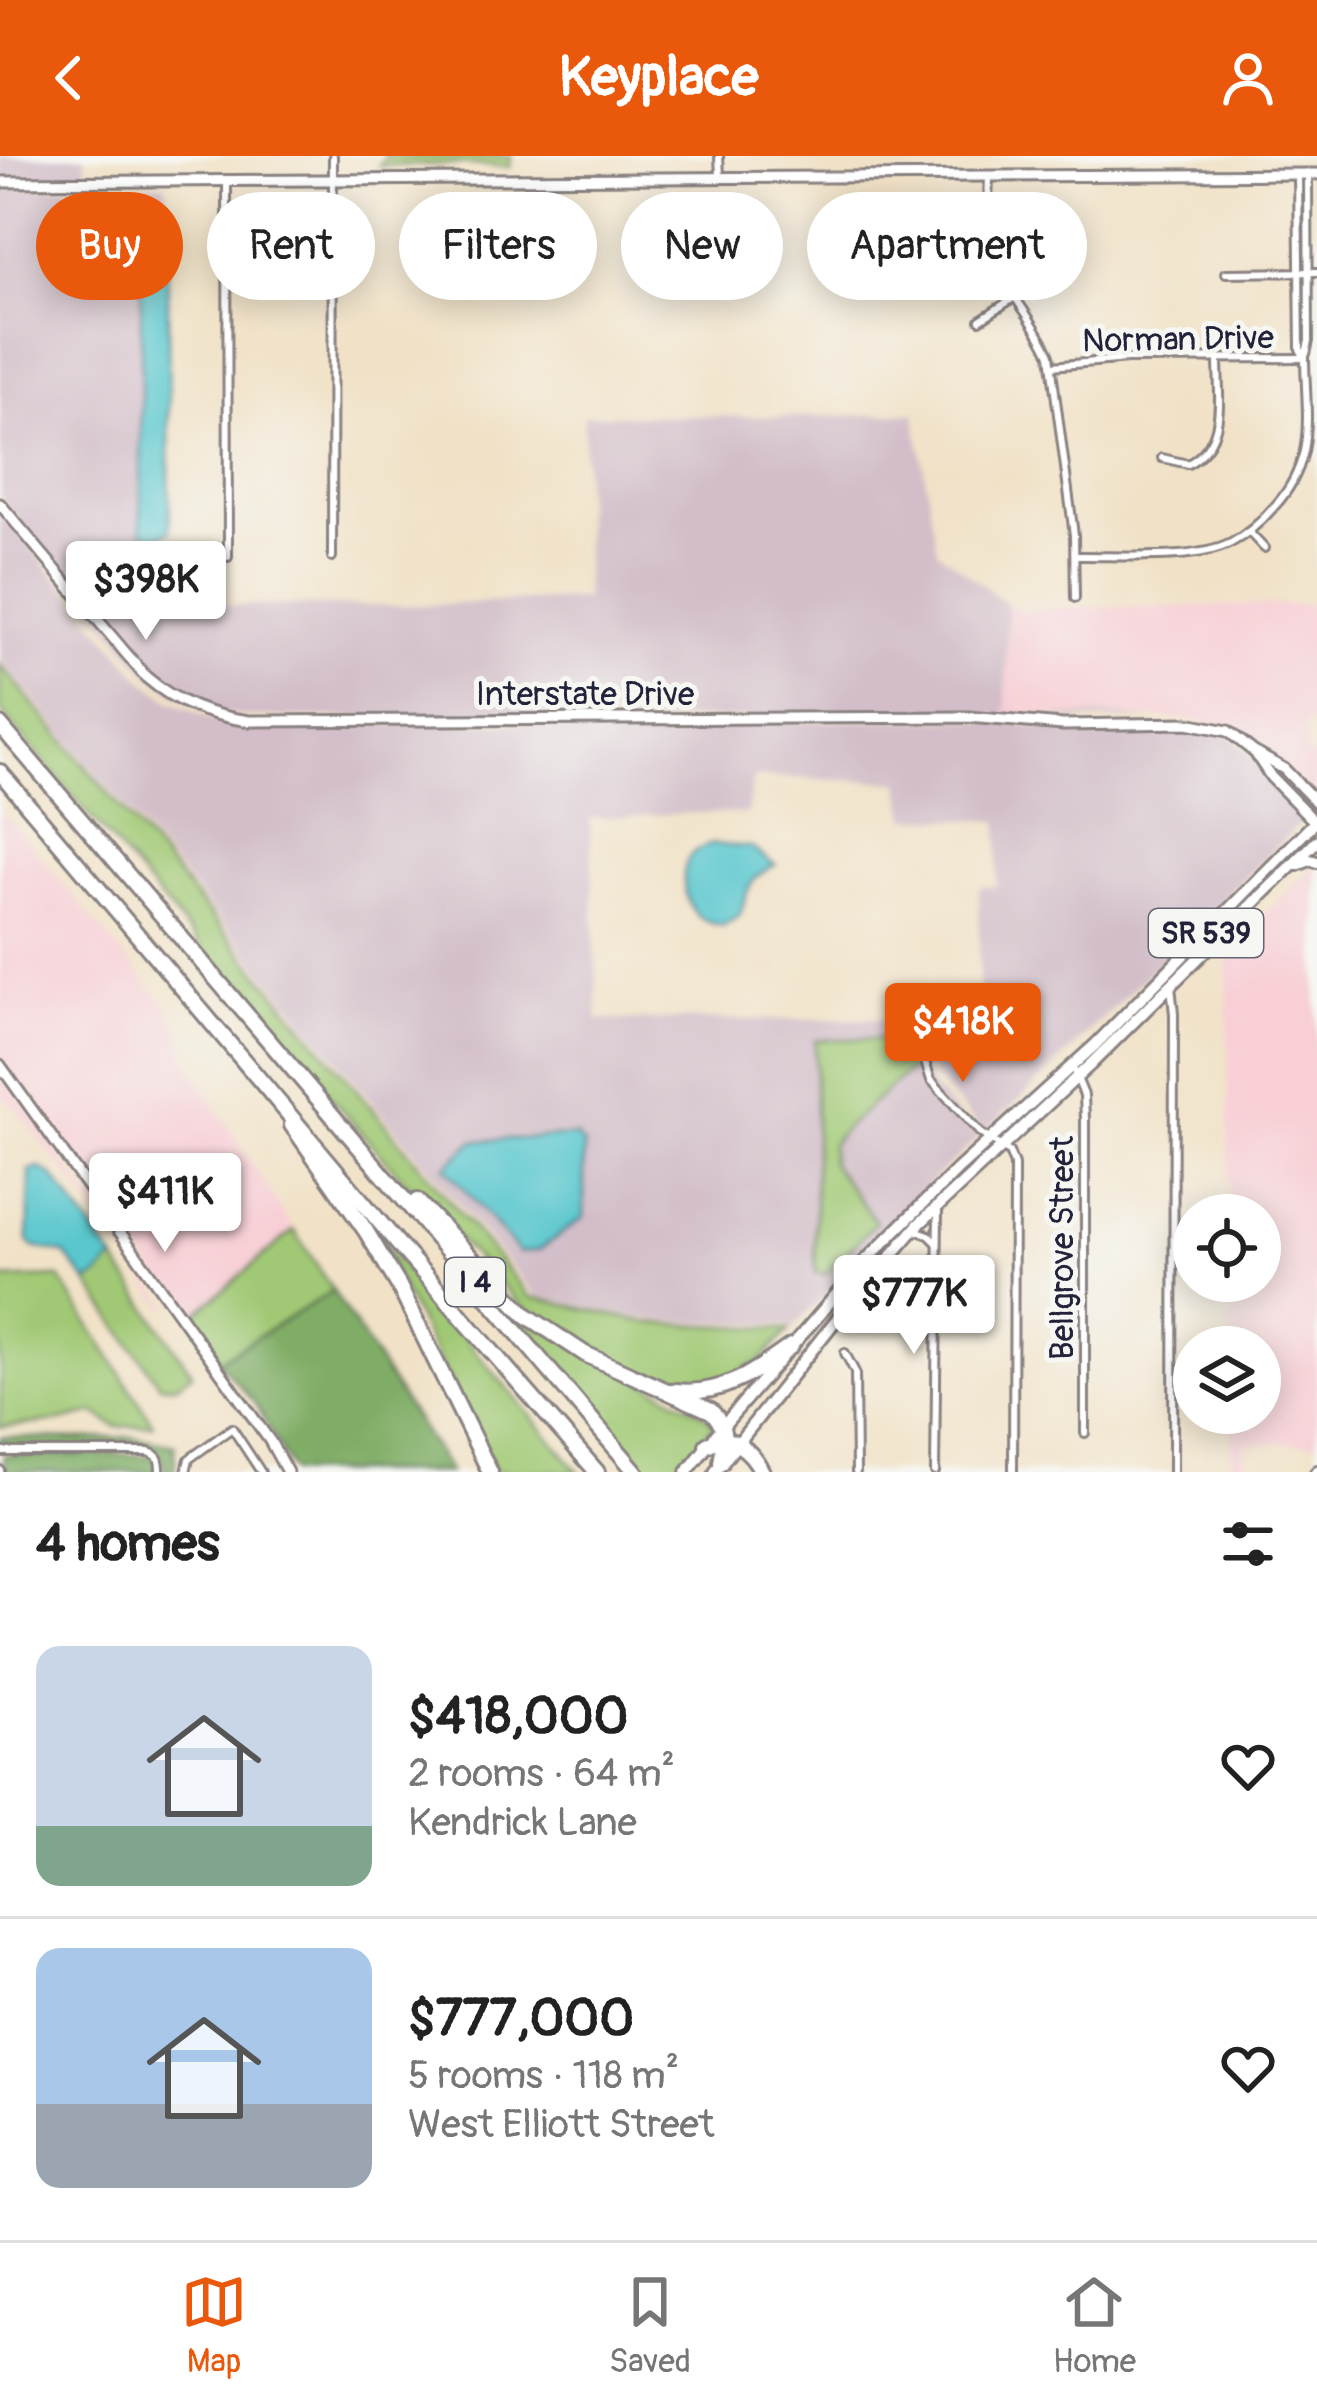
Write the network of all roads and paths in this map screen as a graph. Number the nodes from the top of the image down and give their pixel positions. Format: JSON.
{"nodes":[{"id":1,"x":333,"y":156,"type":"edge"},
{"id":2,"x":719,"y":156,"type":"edge"},
{"id":3,"x":1308,"y":174,"type":"edge"},
{"id":4,"x":988,"y":176,"type":"junction"},
{"id":5,"x":720,"y":177,"type":"junction"},
{"id":6,"x":227,"y":180,"type":"junction"},
{"id":7,"x":333,"y":180,"type":"junction"},
{"id":8,"x":0,"y":183,"type":"edge"},
{"id":9,"x":988,"y":192,"type":"edge"},
{"id":10,"x":1299,"y":272,"type":"junction"},
{"id":11,"x":1313,"y":272,"type":"edge"},
{"id":12,"x":1226,"y":274,"type":"dead end"},
{"id":13,"x":1011,"y":300,"type":"edge"},
{"id":14,"x":1018,"y":300,"type":"edge"},
{"id":15,"x":980,"y":320,"type":"dead end"},
{"id":16,"x":1305,"y":358,"type":"junction"},
{"id":17,"x":1218,"y":359,"type":"junction"},
{"id":18,"x":1052,"y":366,"type":"junction"},
{"id":19,"x":1162,"y":458,"type":"dead end"},
{"id":20,"x":0,"y":504,"type":"edge"},
{"id":21,"x":1249,"y":532,"type":"junction"},
{"id":22,"x":1264,"y":548,"type":"dead end"},
{"id":23,"x":1075,"y":556,"type":"junction"},
{"id":24,"x":228,"y":557,"type":"dead end"},
{"id":25,"x":332,"y":557,"type":"dead end"},
{"id":26,"x":1075,"y":598,"type":"dead end"},
{"id":27,"x":0,"y":725,"type":"edge"},
{"id":28,"x":1254,"y":752,"type":"junction"},
{"id":29,"x":0,"y":772,"type":"edge"},
{"id":30,"x":1317,"y":803,"type":"edge"},
{"id":31,"x":1316,"y":822,"type":"edge"},
{"id":32,"x":1317,"y":841,"type":"edge"},
{"id":33,"x":1317,"y":862,"type":"edge"},
{"id":34,"x":1288,"y":869,"type":"junction"},
{"id":35,"x":1171,"y":986,"type":"junction"},
{"id":36,"x":925,"y":1035,"type":"dead end"},
{"id":37,"x":0,"y":1065,"type":"edge"},
{"id":38,"x":1075,"y":1071,"type":"junction"},
{"id":39,"x":314,"y":1093,"type":"junction"},
{"id":40,"x":282,"y":1104,"type":"junction"},
{"id":41,"x":997,"y":1144,"type":"junction"},
{"id":42,"x":938,"y":1205,"type":"junction"},
{"id":43,"x":914,"y":1229,"type":"junction"},
{"id":44,"x":937,"y":1243,"type":"junction"},
{"id":45,"x":790,"y":1346,"type":"junction"},
{"id":46,"x":845,"y":1353,"type":"dead end"},
{"id":47,"x":658,"y":1388,"type":"junction"},
{"id":48,"x":1085,"y":1433,"type":"dead end"},
{"id":49,"x":728,"y":1436,"type":"junction"},
{"id":50,"x":707,"y":1445,"type":"joint"},
{"id":51,"x":0,"y":1452,"type":"edge"},
{"id":52,"x":718,"y":1468,"type":"edge"},
{"id":53,"x":160,"y":1472,"type":"edge"},
{"id":54,"x":187,"y":1472,"type":"edge"},
{"id":55,"x":260,"y":1472,"type":"edge"},
{"id":56,"x":287,"y":1472,"type":"edge"},
{"id":57,"x":490,"y":1472,"type":"edge"},
{"id":58,"x":597,"y":1472,"type":"edge"},
{"id":59,"x":636,"y":1472,"type":"edge"},
{"id":60,"x":687,"y":1472,"type":"edge"},
{"id":61,"x":762,"y":1472,"type":"edge"},
{"id":62,"x":856,"y":1472,"type":"edge"},
{"id":63,"x":935,"y":1472,"type":"edge"},
{"id":64,"x":1013,"y":1472,"type":"edge"},
{"id":65,"x":1173,"y":1472,"type":"edge"}],
"edges":[{"from":1,"to":7,"type":"street"},
{"from":2,"to":5,"type":"street"},
{"from":3,"to":4,"type":"street"},
{"from":3,"to":10,"type":"street"},
{"from":3,"to":11,"type":"street"},
{"from":4,"to":5,"type":"street"},
{"from":4,"to":9,"type":"street"},
{"from":5,"to":7,"type":"street"},
{"from":6,"to":7,"type":"street"},
{"from":6,"to":8,"type":"street"},
{"from":6,"to":24,"type":"street"},
{"from":7,"to":25,"type":"street"},
{"from":10,"to":11,"type":"street"},
{"from":10,"to":12,"type":"street"},
{"from":10,"to":16,"type":"street"},
{"from":11,"to":16,"type":"street"},
{"from":13,"to":15,"type":"street"},
{"from":14,"to":18,"type":"street"},
{"from":16,"to":17,"type":"street","name":"Norman Drive"},
{"from":16,"to":21,"type":"street"},
{"from":17,"to":18,"type":"street","name":"Norman Drive"},
{"from":17,"to":19,"type":"street"},
{"from":18,"to":23,"type":"street"},
{"from":20,"to":28,"type":"street","name":"Interstate Drive"},
{"from":21,"to":22,"type":"street"},
{"from":21,"to":23,"type":"street"},
{"from":23,"to":26,"type":"street"},
{"from":27,"to":39,"type":"highway","number":"I 4"},
{"from":28,"to":30,"type":"street","name":"Interstate Drive"},
{"from":28,"to":31,"type":"street","name":"Interstate Drive"},
{"from":29,"to":40,"type":"highway","number":"I 4"},
{"from":31,"to":38,"type":"main road","number":"SR 539"},
{"from":32,"to":34,"type":"main road","number":"SR 539"},
{"from":33,"to":34,"type":"main road"},
{"from":34,"to":35,"type":"main road","number":"SR 539"},
{"from":35,"to":38,"type":"main road","number":"SR 539"},
{"from":35,"to":65,"type":"street"},
{"from":36,"to":41,"type":"street"},
{"from":37,"to":56,"type":"street"},
{"from":38,"to":41,"type":"main road","number":"SR 539"},
{"from":38,"to":48,"type":"street","name":"Bellgrove Street"},
{"from":39,"to":47,"type":"highway"},
{"from":39,"to":59,"type":"highway","number":"I 4"},
{"from":40,"to":57,"type":"highway"},
{"from":40,"to":58,"type":"highway","number":"I 4"},
{"from":41,"to":42,"type":"main road","number":"SR 539"},
{"from":41,"to":45,"type":"main road","number":"SR 539"},
{"from":41,"to":64,"type":"street"},
{"from":42,"to":43,"type":"main road","number":"SR 539"},
{"from":42,"to":44,"type":"street"},
{"from":43,"to":44,"type":"street"},
{"from":43,"to":49,"type":"main road","number":"SR 539"},
{"from":44,"to":63,"type":"street"},
{"from":45,"to":47,"type":"highway"},
{"from":45,"to":49,"type":"main road","number":"SR 539"},
{"from":46,"to":62,"type":"street"},
{"from":47,"to":49,"type":"highway"},
{"from":49,"to":50,"type":"highway"},
{"from":49,"to":52,"type":"highway"},
{"from":49,"to":61,"type":"highway"},
{"from":50,"to":60,"type":"main road"},
{"from":51,"to":53,"type":"street"},
{"from":54,"to":55,"type":"street"}]}
